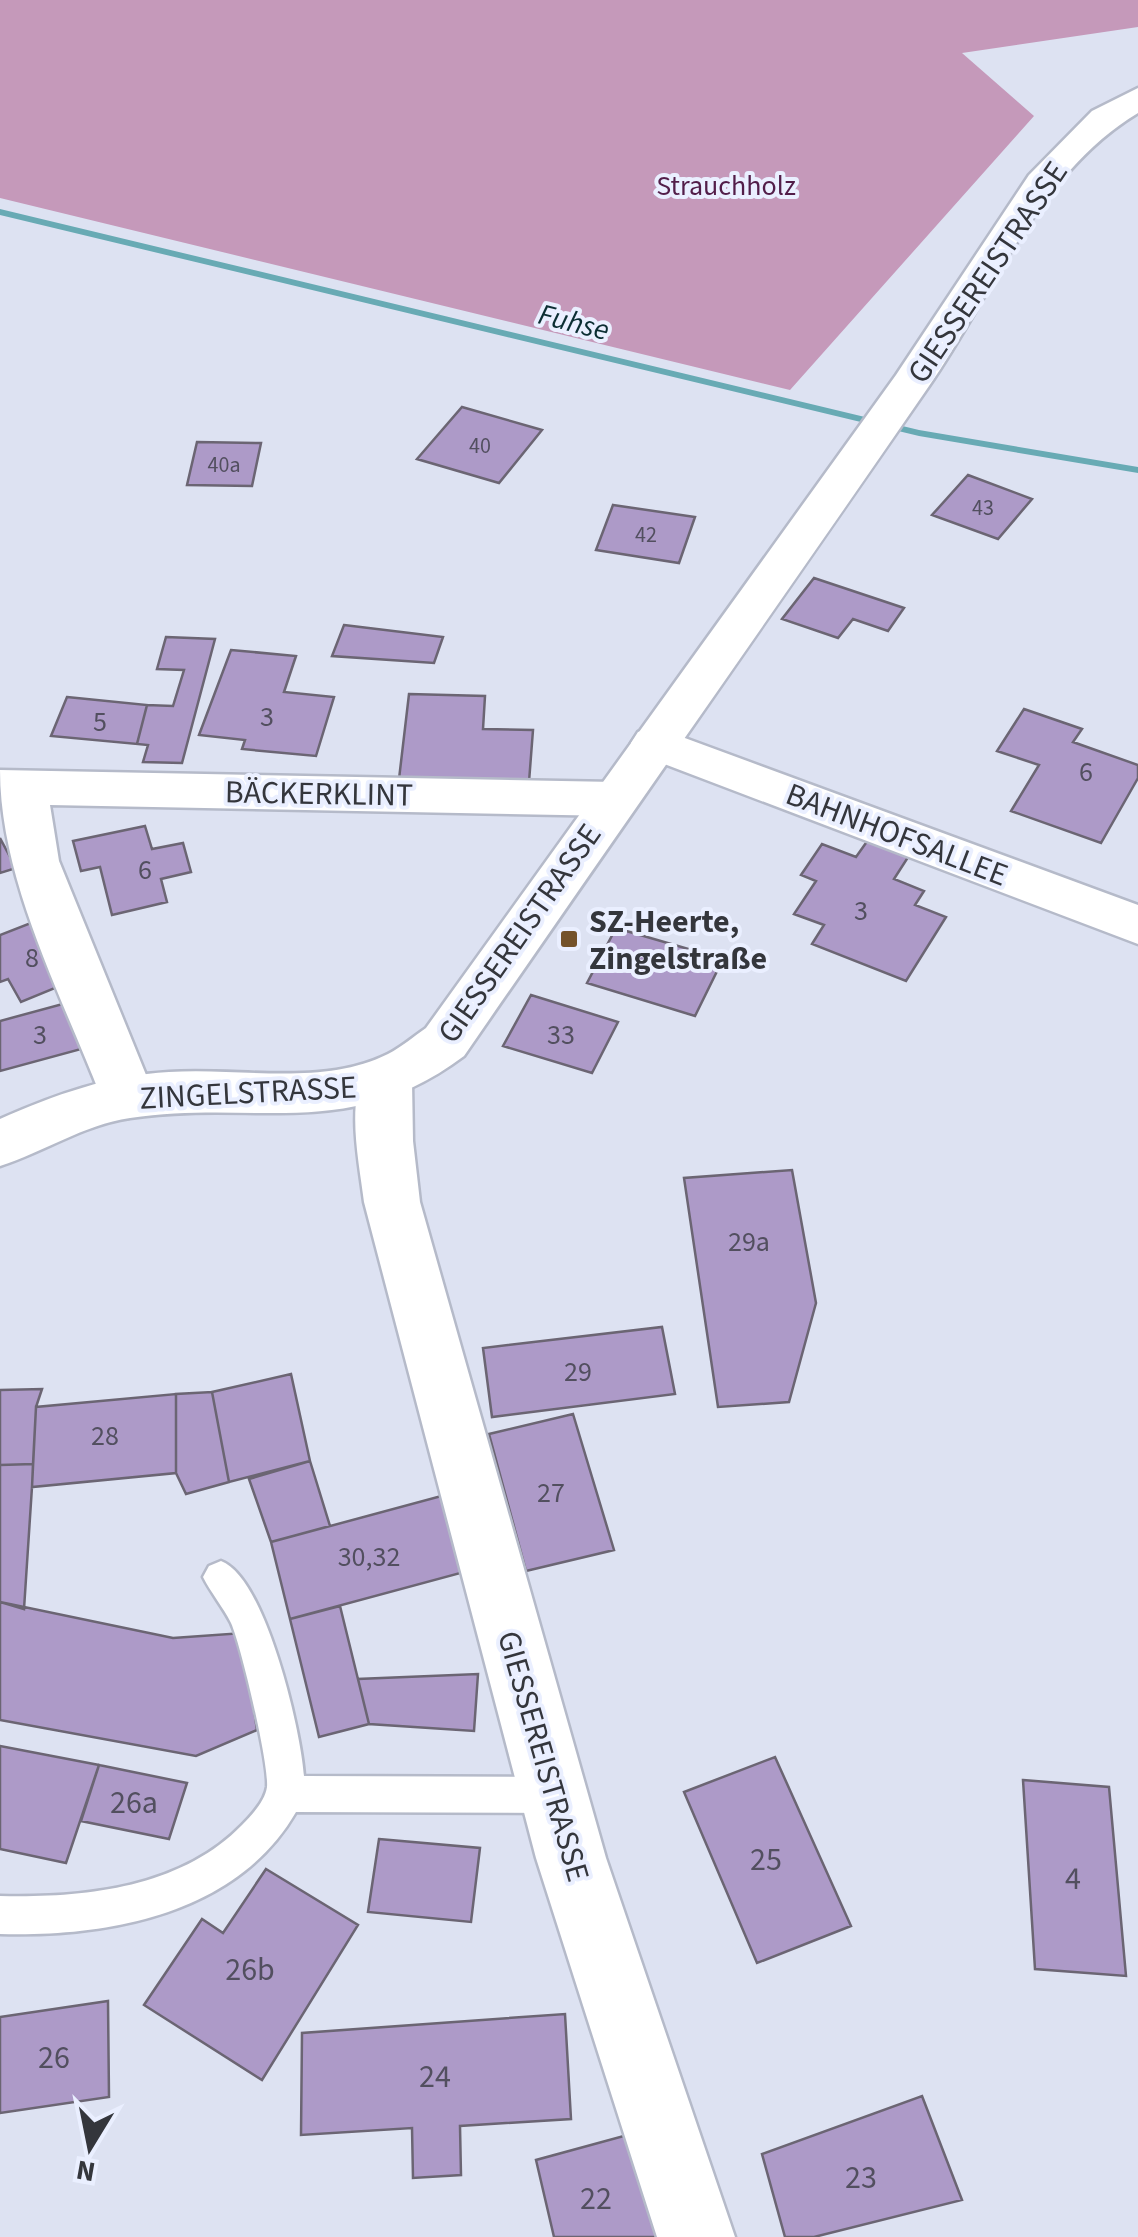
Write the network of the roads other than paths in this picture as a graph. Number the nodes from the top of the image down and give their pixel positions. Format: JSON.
{"nodes":[{"id":1,"x":1138,"y":98,"type":"edge"},
{"id":2,"x":655,"y":743,"type":"junction"},
{"id":3,"x":12,"y":787,"type":"edge"},
{"id":4,"x":614,"y":799,"type":"junction"},
{"id":5,"x":1138,"y":925,"type":"edge"},
{"id":6,"x":385,"y":1082,"type":"junction"},
{"id":7,"x":128,"y":1097,"type":"junction"},
{"id":8,"x":0,"y":1144,"type":"edge"},
{"id":9,"x":220,"y":1576,"type":"dead end"},
{"id":10,"x":286,"y":1794,"type":"junction"},
{"id":11,"x":554,"y":1795,"type":"junction"},
{"id":12,"x":0,"y":1915,"type":"edge"},
{"id":13,"x":696,"y":2237,"type":"edge"}],
"edges":[{"from":1,"to":2,"type":"street","name":"GIESSEREISTRASSE"},
{"from":2,"to":4,"type":"street","name":"GIESSEREISTRASSE"},
{"from":2,"to":5,"type":"street","name":"BAHNHOFSALLEE"},
{"from":3,"to":4,"type":"street","name":"BÄCKERKLINT"},
{"from":3,"to":7,"type":"street","name":"BÄCKERKLINT"},
{"from":4,"to":6,"type":"street","name":"GIESSEREISTRASSE"},
{"from":6,"to":7,"type":"street","name":"ZINGELSTRASSE"},
{"from":6,"to":11,"type":"street","name":"GIESSEREISTRASSE"},
{"from":7,"to":8,"type":"street","name":"ZINGELSTRASSE"},
{"from":9,"to":10,"type":"lane"},
{"from":10,"to":11,"type":"lane"},
{"from":10,"to":12,"type":"lane"},
{"from":11,"to":13,"type":"street","name":"GIESSEREISTRASSE"}]}
